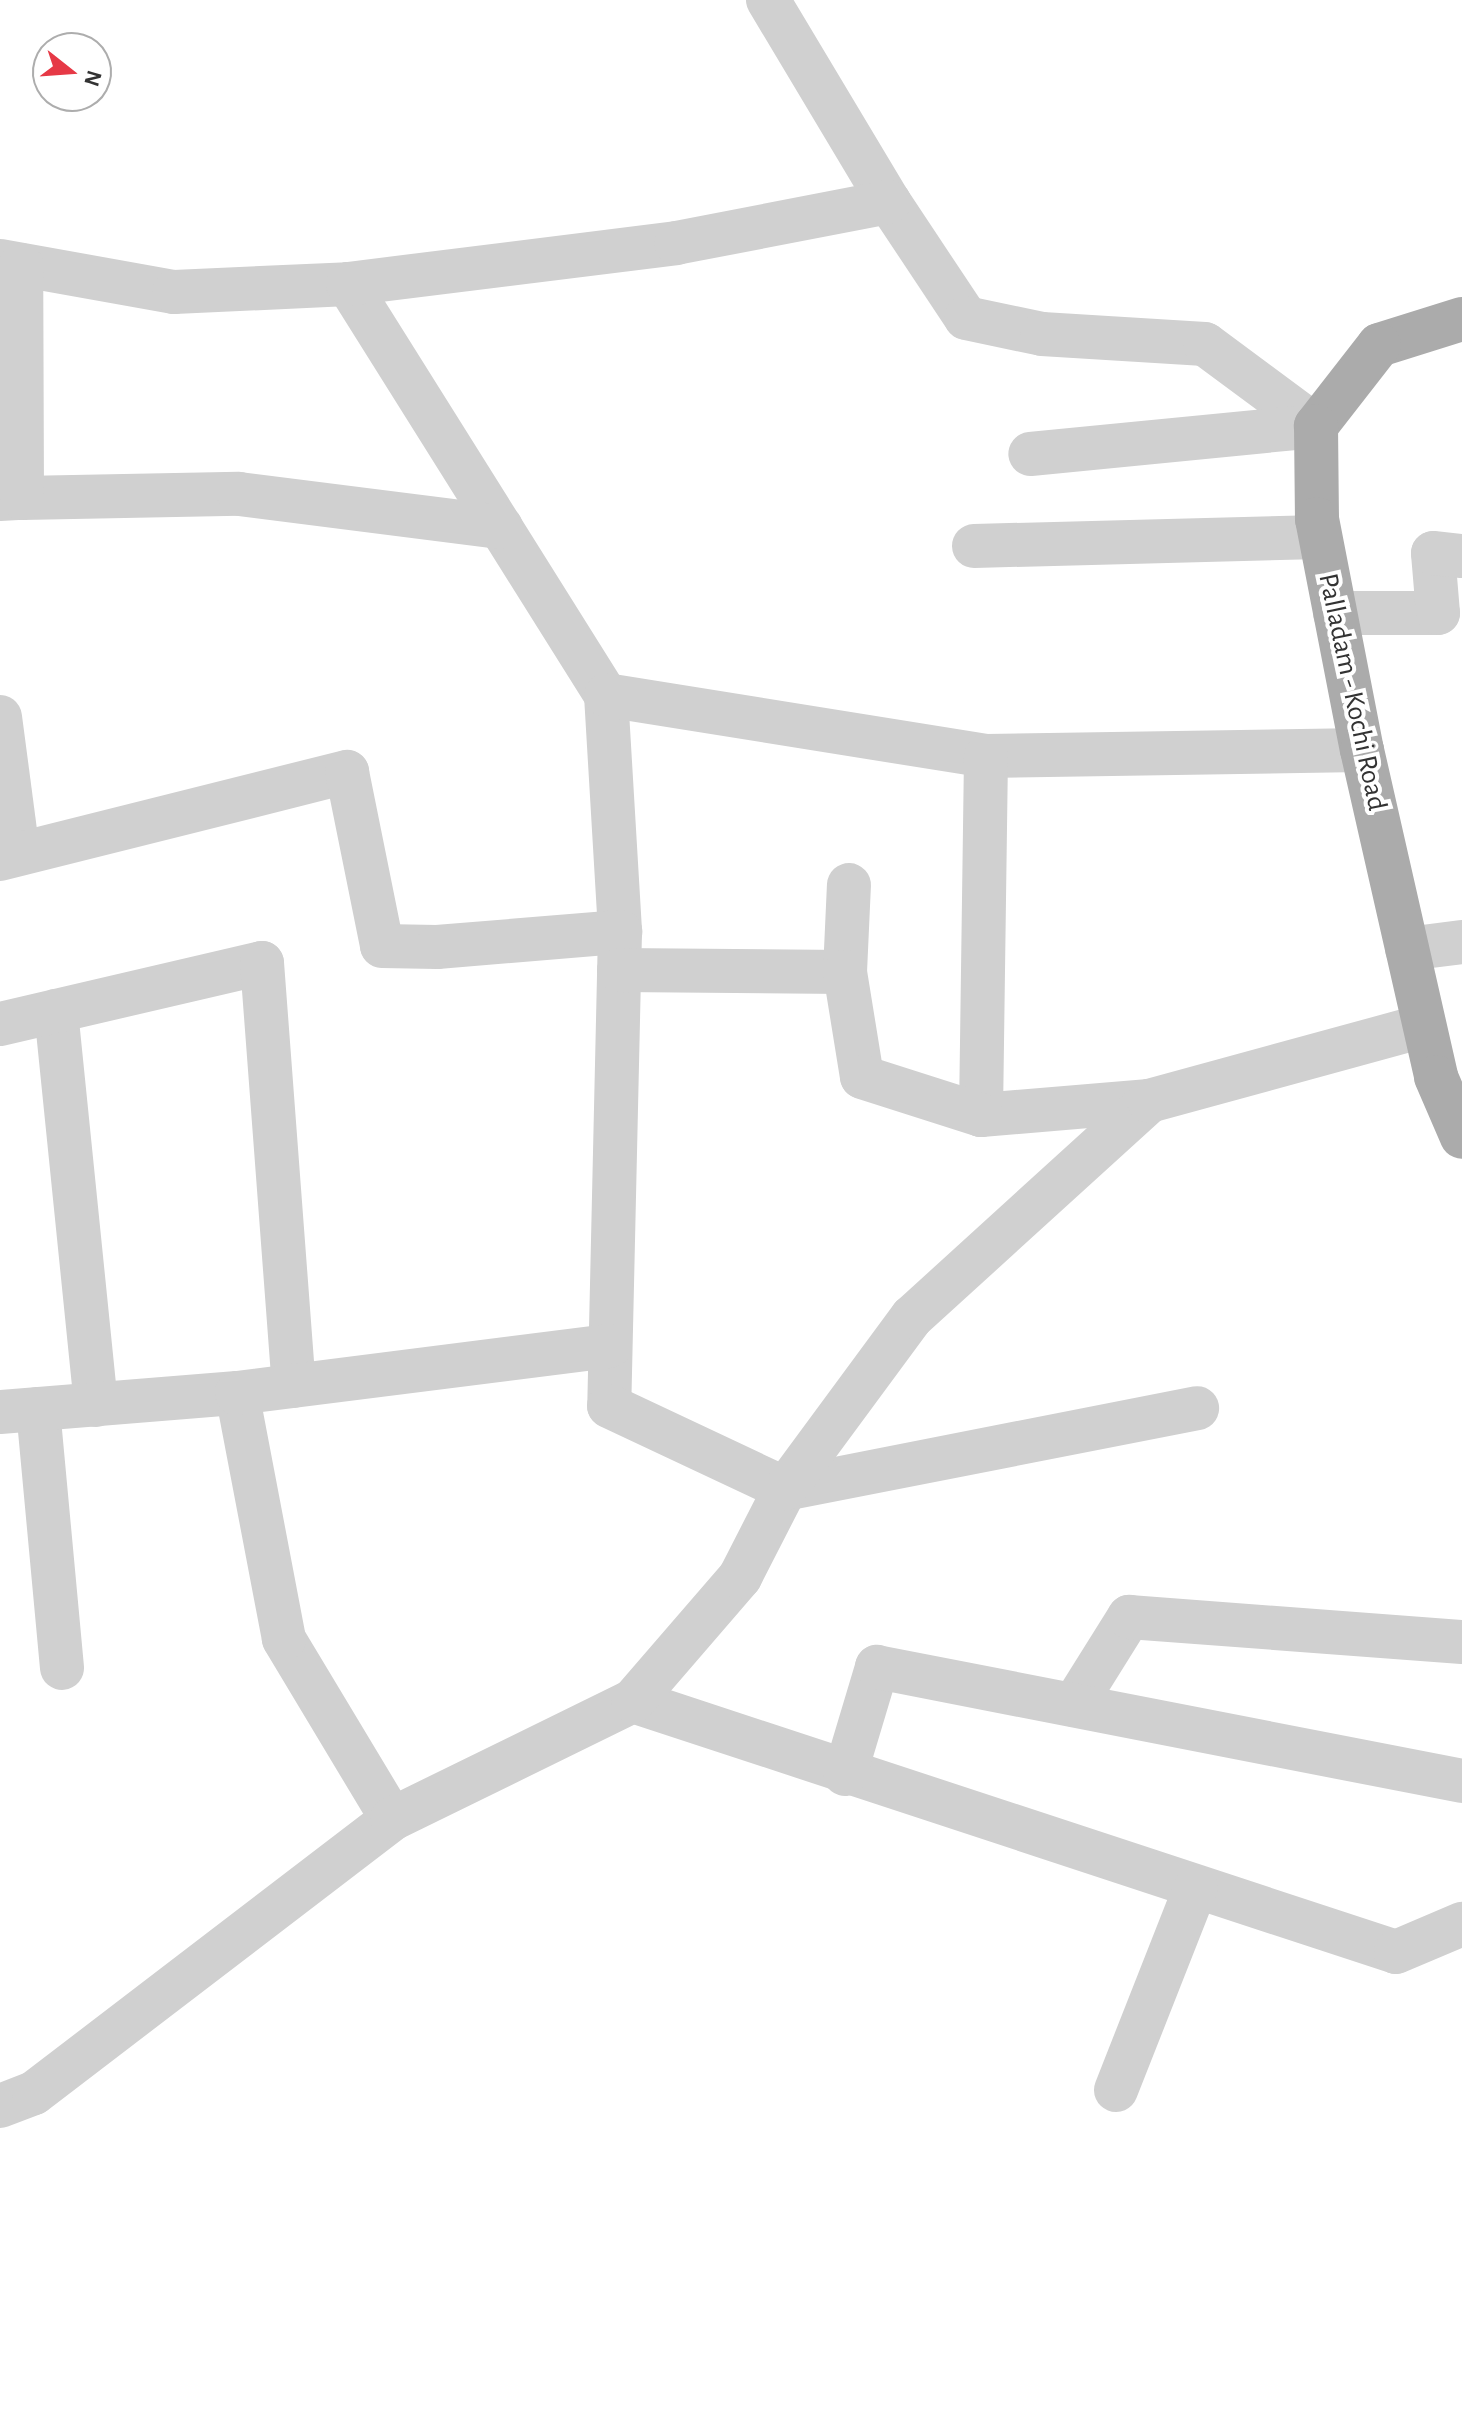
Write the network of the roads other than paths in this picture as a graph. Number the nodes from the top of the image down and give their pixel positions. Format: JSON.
{"nodes":[{"id":1,"x":768,"y":0,"type":"edge"},
{"id":2,"x":889,"y":202,"type":"junction"},
{"id":3,"x":10,"y":263,"type":"edge"},
{"id":4,"x":348,"y":284,"type":"junction"},
{"id":5,"x":1462,"y":319,"type":"edge"},
{"id":6,"x":1316,"y":426,"type":"junction"},
{"id":7,"x":1030,"y":454,"type":"dead end"},
{"id":8,"x":11,"y":498,"type":"edge"},
{"id":9,"x":501,"y":527,"type":"junction"},
{"id":10,"x":1320,"y":537,"type":"junction"},
{"id":11,"x":974,"y":546,"type":"dead end"},
{"id":12,"x":1462,"y":556,"type":"edge"},
{"id":13,"x":1335,"y":613,"type":"junction"},
{"id":14,"x":606,"y":695,"type":"junction"},
{"id":15,"x":0,"y":717,"type":"edge"},
{"id":16,"x":1362,"y":750,"type":"junction"},
{"id":17,"x":986,"y":756,"type":"junction"},
{"id":18,"x":9,"y":856,"type":"edge"},
{"id":19,"x":849,"y":885,"type":"dead end"},
{"id":20,"x":1462,"y":942,"type":"edge"},
{"id":21,"x":1407,"y":949,"type":"junction"},
{"id":22,"x":620,"y":951,"type":"junction"},
{"id":23,"x":845,"y":972,"type":"junction"},
{"id":24,"x":56,"y":1011,"type":"junction"},
{"id":25,"x":0,"y":1024,"type":"edge"},
{"id":26,"x":1424,"y":1026,"type":"junction"},
{"id":27,"x":1149,"y":1101,"type":"junction"},
{"id":28,"x":981,"y":1115,"type":"junction"},
{"id":29,"x":1462,"y":1137,"type":"edge"},
{"id":30,"x":610,"y":1346,"type":"junction"},
{"id":31,"x":294,"y":1386,"type":"junction"},
{"id":32,"x":237,"y":1393,"type":"junction"},
{"id":33,"x":96,"y":1405,"type":"junction"},
{"id":34,"x":1197,"y":1408,"type":"dead end"},
{"id":35,"x":19,"y":1411,"type":"edge"},
{"id":36,"x":785,"y":1489,"type":"junction"},
{"id":37,"x":1462,"y":1642,"type":"edge"},
{"id":38,"x":62,"y":1668,"type":"dead end"},
{"id":39,"x":633,"y":1701,"type":"junction"},
{"id":40,"x":1074,"y":1705,"type":"junction"},
{"id":41,"x":845,"y":1774,"type":"junction"},
{"id":42,"x":1462,"y":1781,"type":"edge"},
{"id":43,"x":392,"y":1819,"type":"junction"},
{"id":44,"x":1196,"y":1887,"type":"junction"},
{"id":45,"x":1462,"y":1924,"type":"edge"},
{"id":46,"x":1116,"y":2090,"type":"dead end"},
{"id":47,"x":17,"y":2099,"type":"edge"}],
"edges":[{"from":1,"to":2,"type":"street"},
{"from":2,"to":4,"type":"street"},
{"from":2,"to":6,"type":"street"},
{"from":3,"to":4,"type":"street"},
{"from":3,"to":8,"type":"street"},
{"from":4,"to":9,"type":"street"},
{"from":5,"to":6,"type":"main road"},
{"from":6,"to":7,"type":"street"},
{"from":6,"to":10,"type":"main road","name":"Palladam - Kochi Road"},
{"from":8,"to":9,"type":"street"},
{"from":9,"to":14,"type":"street"},
{"from":10,"to":11,"type":"street"},
{"from":10,"to":13,"type":"main road","name":"Palladam - Kochi Road"},
{"from":12,"to":13,"type":"street"},
{"from":13,"to":16,"type":"main road","name":"Palladam - Kochi Road"},
{"from":14,"to":17,"type":"street"},
{"from":14,"to":22,"type":"street"},
{"from":15,"to":18,"type":"street"},
{"from":16,"to":17,"type":"street"},
{"from":16,"to":21,"type":"main road","name":"Palladam - Kochi Road"},
{"from":17,"to":28,"type":"street"},
{"from":18,"to":22,"type":"street"},
{"from":19,"to":23,"type":"street"},
{"from":20,"to":21,"type":"street"},
{"from":21,"to":26,"type":"main road","name":"Palladam - Kochi Road"},
{"from":22,"to":23,"type":"street"},
{"from":22,"to":30,"type":"street"},
{"from":23,"to":28,"type":"street"},
{"from":24,"to":25,"type":"street"},
{"from":24,"to":31,"type":"street"},
{"from":24,"to":33,"type":"street"},
{"from":26,"to":27,"type":"street"},
{"from":26,"to":29,"type":"main road","name":"Palladam - Kochi Road"},
{"from":27,"to":28,"type":"street"},
{"from":27,"to":36,"type":"street"},
{"from":30,"to":31,"type":"street"},
{"from":30,"to":36,"type":"street"},
{"from":31,"to":32,"type":"street"},
{"from":32,"to":33,"type":"street"},
{"from":32,"to":43,"type":"street"},
{"from":33,"to":35,"type":"street"},
{"from":34,"to":36,"type":"street"},
{"from":35,"to":38,"type":"street"},
{"from":36,"to":39,"type":"street"},
{"from":37,"to":40,"type":"street"},
{"from":39,"to":41,"type":"street"},
{"from":39,"to":43,"type":"street"},
{"from":40,"to":41,"type":"street"},
{"from":40,"to":42,"type":"street"},
{"from":41,"to":44,"type":"street"},
{"from":43,"to":47,"type":"street"},
{"from":44,"to":45,"type":"street"},
{"from":44,"to":46,"type":"street"}]}
